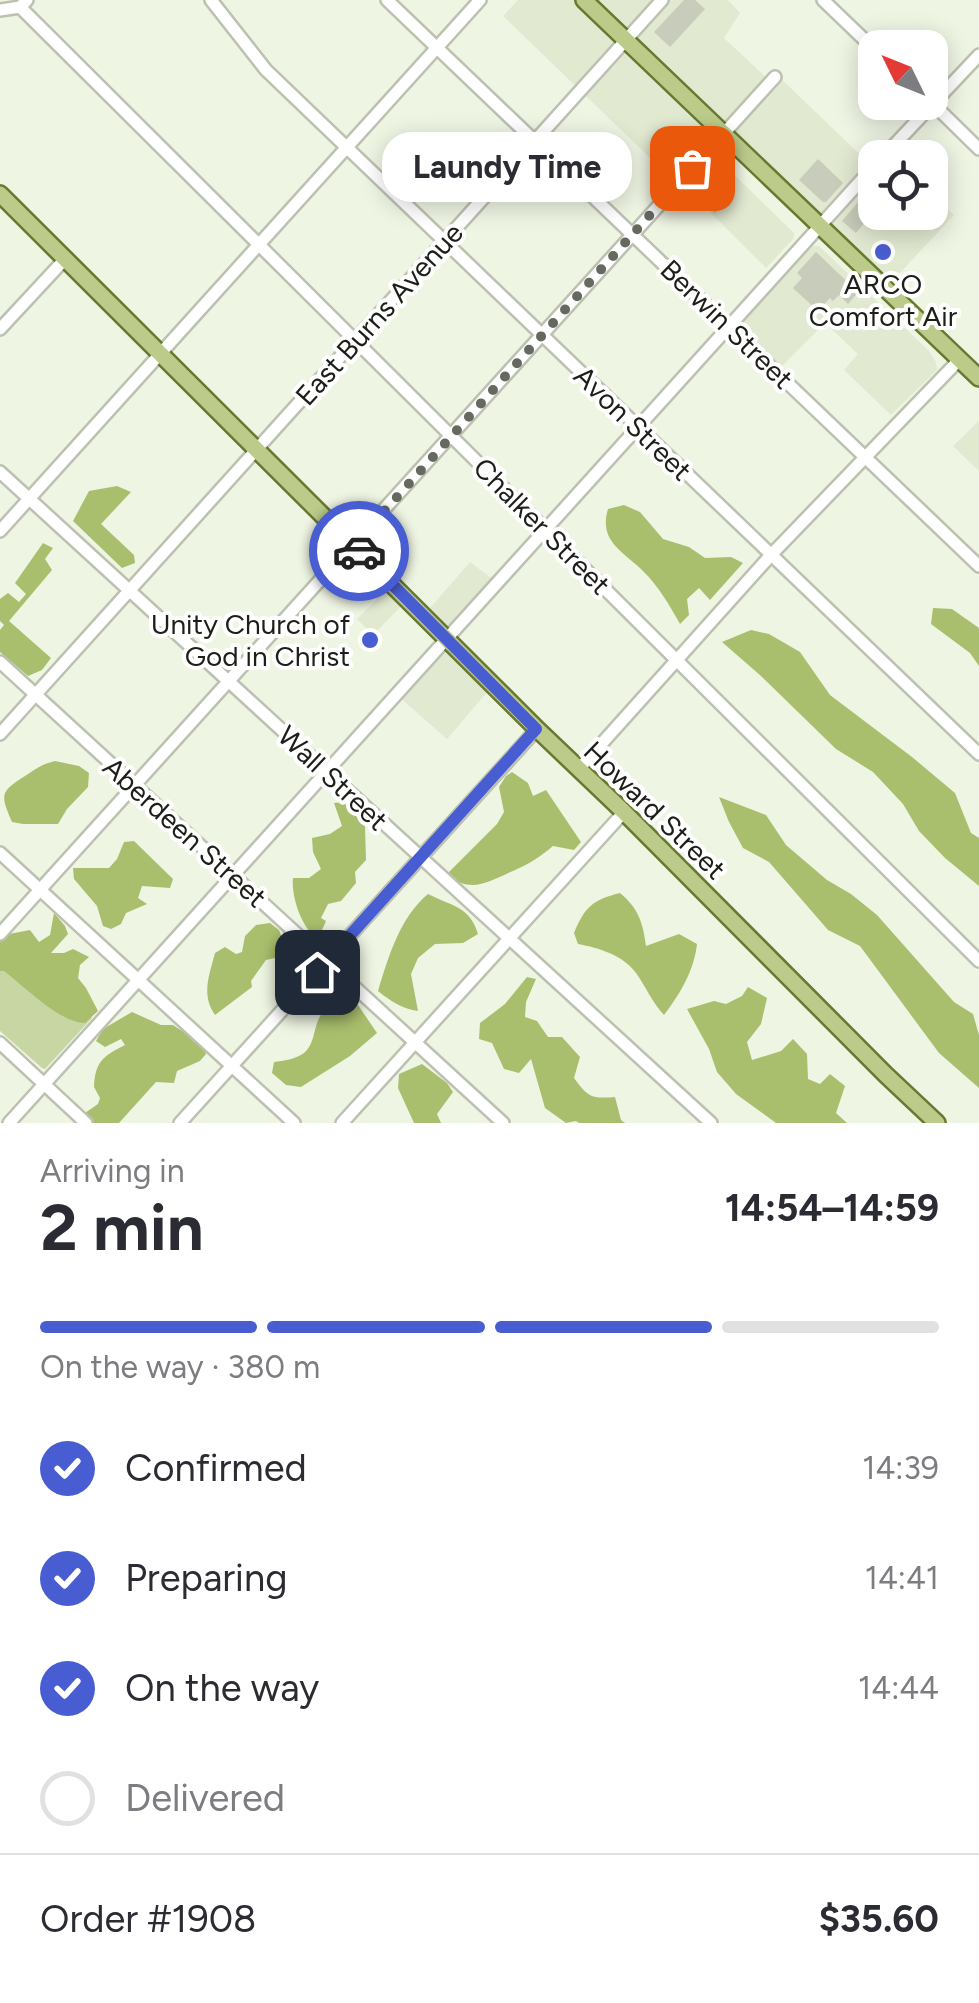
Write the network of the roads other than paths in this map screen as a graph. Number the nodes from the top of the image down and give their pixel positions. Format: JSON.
{"nodes":[{"id":1,"x":211,"y":0,"type":"edge"},
{"id":2,"x":387,"y":0,"type":"edge"},
{"id":3,"x":480,"y":0,"type":"edge"},
{"id":4,"x":584,"y":0,"type":"edge"},
{"id":5,"x":662,"y":0,"type":"edge"},
{"id":6,"x":824,"y":0,"type":"edge"},
{"id":7,"x":23,"y":4,"type":"edge"},
{"id":8,"x":0,"y":10,"type":"edge"},
{"id":9,"x":858,"y":33,"type":"edge"},
{"id":10,"x":626,"y":41,"type":"junction"},
{"id":11,"x":436,"y":48,"type":"junction"},
{"id":12,"x":979,"y":54,"type":"edge"},
{"id":13,"x":776,"y":77,"type":"dead end"},
{"id":14,"x":948,"y":85,"type":"edge"},
{"id":15,"x":948,"y":119,"type":"edge"},
{"id":16,"x":915,"y":120,"type":"edge"},
{"id":17,"x":722,"y":134,"type":"junction"},
{"id":18,"x":898,"y":140,"type":"edge"},
{"id":19,"x":535,"y":141,"type":"junction"},
{"id":20,"x":346,"y":148,"type":"junction"},
{"id":21,"x":979,"y":149,"type":"edge"},
{"id":22,"x":858,"y":184,"type":"edge"},
{"id":23,"x":0,"y":194,"type":"edge"},
{"id":24,"x":820,"y":226,"type":"junction"},
{"id":25,"x":633,"y":234,"type":"junction"},
{"id":26,"x":444,"y":241,"type":"junction"},
{"id":27,"x":258,"y":246,"type":"junction"},
{"id":28,"x":65,"y":259,"type":"junction"},
{"id":29,"x":730,"y":327,"type":"junction"},
{"id":30,"x":0,"y":329,"type":"edge"},
{"id":31,"x":542,"y":335,"type":"junction"},
{"id":32,"x":355,"y":342,"type":"junction"},
{"id":33,"x":160,"y":354,"type":"junction"},
{"id":34,"x":960,"y":359,"type":"junction"},
{"id":35,"x":979,"y":378,"type":"edge"},
{"id":36,"x":639,"y":427,"type":"junction"},
{"id":37,"x":451,"y":435,"type":"junction"},
{"id":38,"x":257,"y":449,"type":"junction"},
{"id":39,"x":865,"y":457,"type":"junction"},
{"id":40,"x":0,"y":472,"type":"edge"},
{"id":41,"x":30,"y":499,"type":"junction"},
{"id":42,"x":546,"y":530,"type":"junction"},
{"id":43,"x":0,"y":531,"type":"edge"},
{"id":44,"x":354,"y":545,"type":"junction"},
{"id":45,"x":771,"y":554,"type":"junction"},
{"id":46,"x":979,"y":566,"type":"edge"},
{"id":47,"x":130,"y":591,"type":"junction"},
{"id":48,"x":448,"y":639,"type":"junction"},
{"id":49,"x":675,"y":660,"type":"junction"},
{"id":50,"x":0,"y":662,"type":"edge"},
{"id":51,"x":228,"y":682,"type":"junction"},
{"id":52,"x":35,"y":695,"type":"junction"},
{"id":53,"x":536,"y":729,"type":"junction"},
{"id":54,"x":0,"y":734,"type":"edge"},
{"id":55,"x":979,"y":754,"type":"edge"},
{"id":56,"x":578,"y":770,"type":"junction"},
{"id":57,"x":326,"y":772,"type":"junction"},
{"id":58,"x":134,"y":786,"type":"junction"},
{"id":59,"x":624,"y":812,"type":"junction"},
{"id":60,"x":0,"y":854,"type":"edge"},
{"id":61,"x":420,"y":858,"type":"junction"},
{"id":62,"x":233,"y":876,"type":"junction"},
{"id":63,"x":39,"y":889,"type":"junction"},
{"id":64,"x":0,"y":934,"type":"edge"},
{"id":65,"x":509,"y":938,"type":"junction"},
{"id":66,"x":979,"y":961,"type":"edge"},
{"id":67,"x":326,"y":962,"type":"junction"},
{"id":68,"x":139,"y":981,"type":"junction"},
{"id":69,"x":415,"y":1042,"type":"junction"},
{"id":70,"x":0,"y":1043,"type":"edge"},
{"id":71,"x":232,"y":1065,"type":"junction"},
{"id":72,"x":43,"y":1084,"type":"junction"},
{"id":73,"x":933,"y":1122,"type":"edge"},
{"id":74,"x":10,"y":1123,"type":"edge"},
{"id":75,"x":86,"y":1123,"type":"edge"},
{"id":76,"x":180,"y":1123,"type":"edge"},
{"id":77,"x":294,"y":1123,"type":"edge"},
{"id":78,"x":342,"y":1123,"type":"edge"},
{"id":79,"x":502,"y":1123,"type":"edge"},
{"id":80,"x":710,"y":1123,"type":"edge"}],
"edges":[{"from":1,"to":20,"type":"street","name":"Avon Street"},
{"from":2,"to":11,"type":"street","name":"Berwin Street"},
{"from":3,"to":11,"type":"street"},
{"from":4,"to":10,"type":"main road"},
{"from":5,"to":10,"type":"street","name":"East Burns Avenue"},
{"from":6,"to":9,"type":"street"},
{"from":7,"to":8,"type":"street"},
{"from":7,"to":27,"type":"street","name":"Chalker Street"},
{"from":10,"to":17,"type":"main road"},
{"from":10,"to":19,"type":"street","name":"East Burns Avenue"},
{"from":11,"to":19,"type":"street","name":"Berwin Street"},
{"from":11,"to":20,"type":"street"},
{"from":12,"to":14,"type":"street"},
{"from":13,"to":17,"type":"street"},
{"from":15,"to":21,"type":"street"},
{"from":16,"to":18,"type":"street"},
{"from":17,"to":24,"type":"main road"},
{"from":17,"to":25,"type":"street"},
{"from":19,"to":25,"type":"street","name":"Berwin Street"},
{"from":19,"to":26,"type":"street","name":"East Burns Avenue"},
{"from":20,"to":26,"type":"street","name":"Avon Street"},
{"from":20,"to":27,"type":"street"},
{"from":22,"to":24,"type":"street"},
{"from":23,"to":28,"type":"main road","name":"Howard Street"},
{"from":24,"to":29,"type":"street"},
{"from":24,"to":34,"type":"main road"},
{"from":25,"to":29,"type":"street","name":"Berwin Street"},
{"from":25,"to":31,"type":"street"},
{"from":26,"to":31,"type":"street","name":"Avon Street"},
{"from":26,"to":32,"type":"street","name":"East Burns Avenue"},
{"from":27,"to":32,"type":"street","name":"Chalker Street"},
{"from":27,"to":33,"type":"street"},
{"from":28,"to":30,"type":"street"},
{"from":28,"to":33,"type":"main road","name":"Howard Street"},
{"from":29,"to":36,"type":"street"},
{"from":29,"to":39,"type":"street","name":"Berwin Street"},
{"from":31,"to":36,"type":"street","name":"Avon Street"},
{"from":31,"to":37,"type":"street"},
{"from":32,"to":37,"type":"street","name":"Chalker Street"},
{"from":32,"to":38,"type":"street","name":"East Burns Avenue"},
{"from":33,"to":38,"type":"main road","name":"Howard Street"},
{"from":33,"to":41,"type":"street"},
{"from":34,"to":35,"type":"main road"},
{"from":34,"to":39,"type":"street"},
{"from":36,"to":42,"type":"street"},
{"from":36,"to":45,"type":"street","name":"Avon Street"},
{"from":37,"to":42,"type":"street","name":"Chalker Street"},
{"from":37,"to":44,"type":"street"},
{"from":38,"to":44,"type":"main road","name":"Howard Street"},
{"from":38,"to":47,"type":"street","name":"East Burns Avenue"},
{"from":39,"to":45,"type":"street"},
{"from":39,"to":46,"type":"street","name":"Berwin Street"},
{"from":40,"to":41,"type":"street","name":"Wall Street"},
{"from":41,"to":43,"type":"street"},
{"from":41,"to":47,"type":"street","name":"Wall Street"},
{"from":42,"to":48,"type":"street"},
{"from":42,"to":49,"type":"street","name":"Chalker Street"},
{"from":44,"to":48,"type":"main road","name":"Howard Street"},
{"from":44,"to":51,"type":"street"},
{"from":45,"to":49,"type":"street"},
{"from":45,"to":55,"type":"street","name":"Avon Street"},
{"from":47,"to":51,"type":"street","name":"Wall Street"},
{"from":47,"to":52,"type":"street","name":"East Burns Avenue"},
{"from":48,"to":53,"type":"main road","name":"Howard Street"},
{"from":48,"to":57,"type":"street"},
{"from":49,"to":56,"type":"street"},
{"from":49,"to":66,"type":"street","name":"Chalker Street"},
{"from":50,"to":52,"type":"street","name":"Aberdeen Street"},
{"from":51,"to":57,"type":"street","name":"Wall Street"},
{"from":51,"to":58,"type":"street"},
{"from":52,"to":54,"type":"street","name":"East Burns Avenue"},
{"from":52,"to":58,"type":"street","name":"Aberdeen Street"},
{"from":53,"to":56,"type":"main road","name":"Howard Street"},
{"from":53,"to":61,"type":"street"},
{"from":56,"to":59,"type":"main road","name":"Howard Street"},
{"from":57,"to":61,"type":"street","name":"Wall Street"},
{"from":57,"to":62,"type":"street"},
{"from":58,"to":62,"type":"street","name":"Aberdeen Street"},
{"from":58,"to":63,"type":"street"},
{"from":59,"to":65,"type":"street"},
{"from":59,"to":73,"type":"main road","name":"Howard Street"},
{"from":60,"to":63,"type":"street"},
{"from":61,"to":65,"type":"street","name":"Wall Street"},
{"from":61,"to":67,"type":"street"},
{"from":62,"to":67,"type":"street","name":"Aberdeen Street"},
{"from":62,"to":68,"type":"street"},
{"from":63,"to":64,"type":"street"},
{"from":63,"to":68,"type":"street"},
{"from":65,"to":69,"type":"street"},
{"from":65,"to":80,"type":"street","name":"Wall Street"},
{"from":67,"to":69,"type":"street","name":"Aberdeen Street"},
{"from":67,"to":71,"type":"street"},
{"from":68,"to":71,"type":"street"},
{"from":68,"to":72,"type":"street"},
{"from":69,"to":78,"type":"street"},
{"from":69,"to":79,"type":"street","name":"Aberdeen Street"},
{"from":70,"to":72,"type":"street"},
{"from":71,"to":76,"type":"street"},
{"from":71,"to":77,"type":"street"},
{"from":72,"to":74,"type":"street"},
{"from":72,"to":75,"type":"street"}]}
